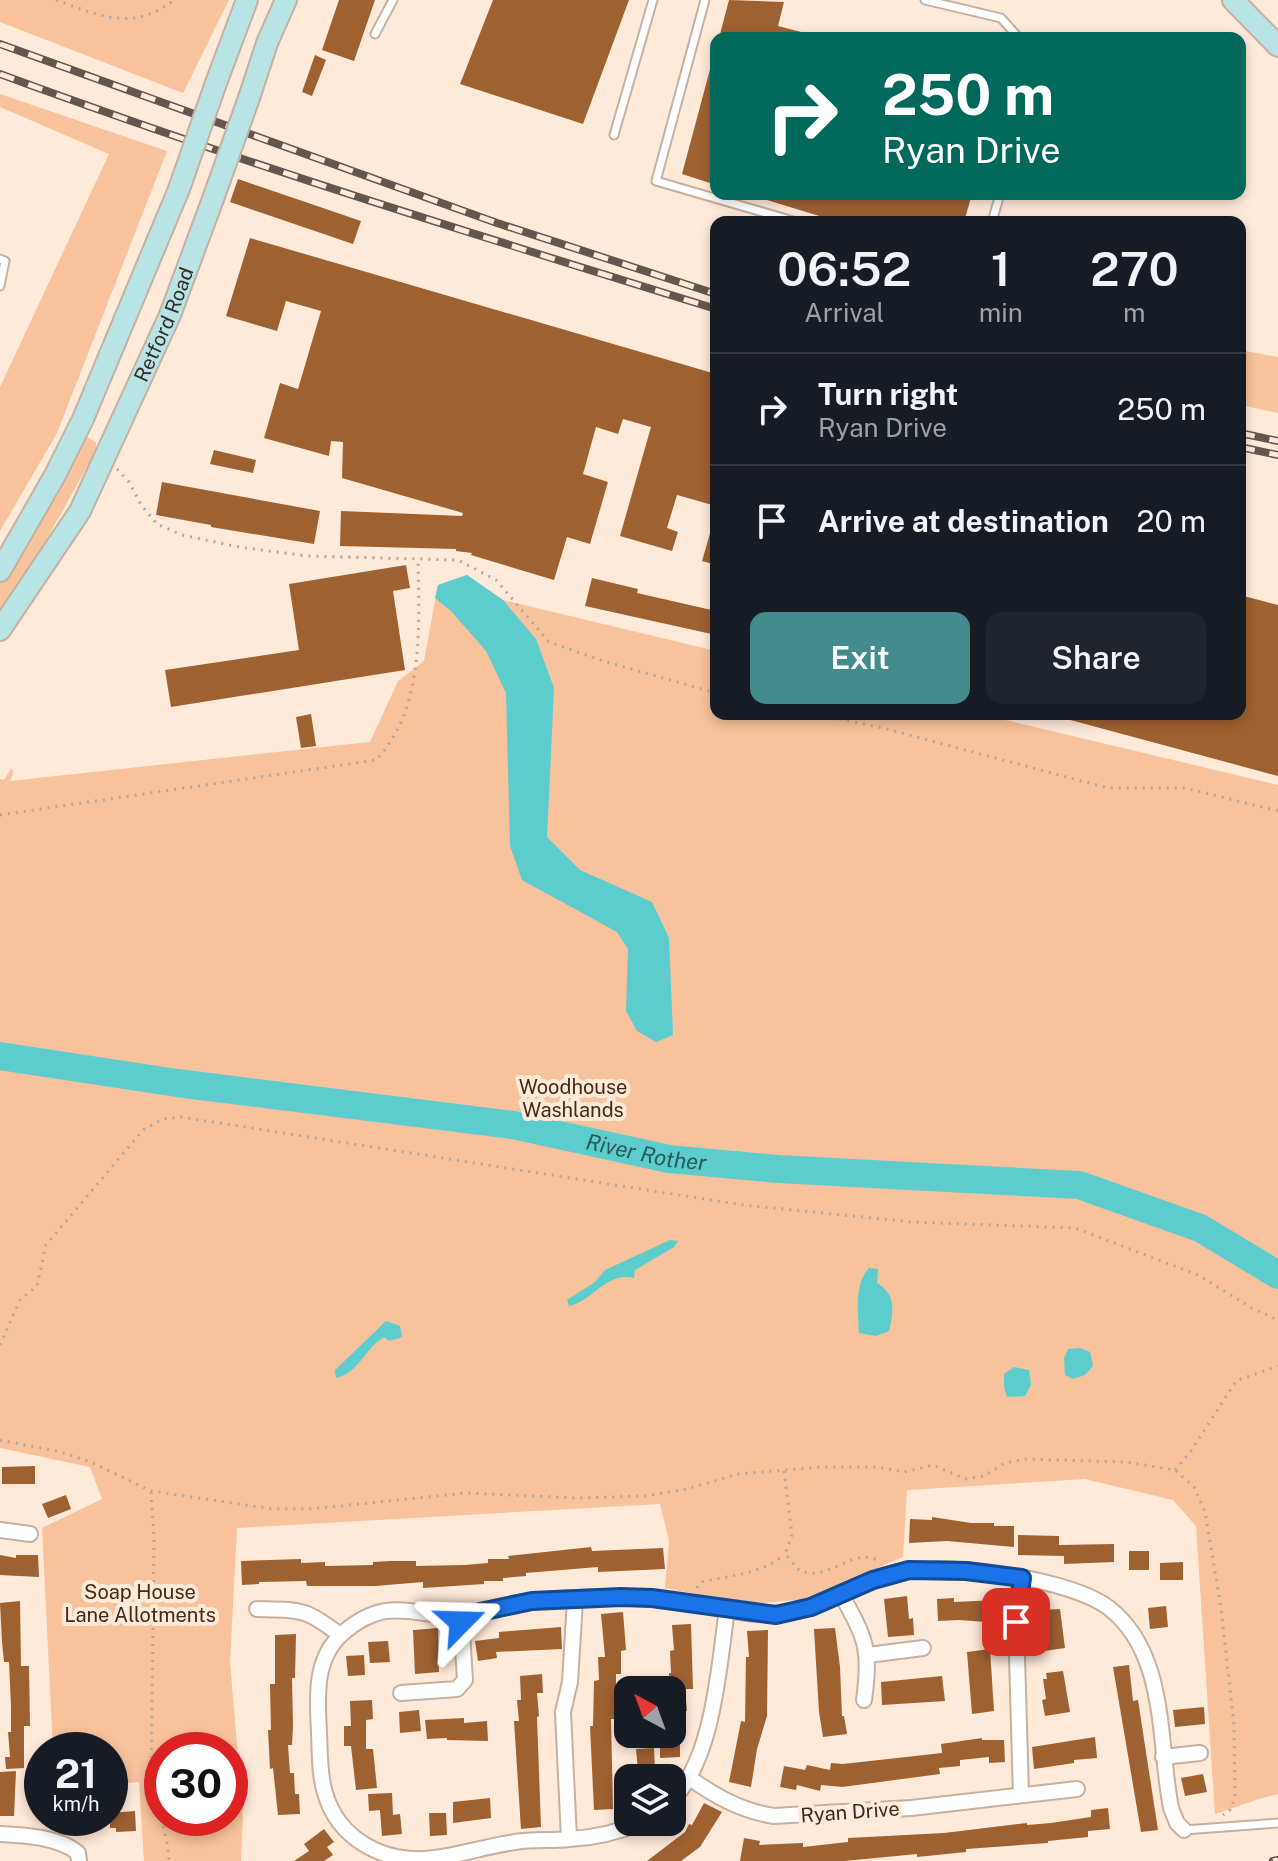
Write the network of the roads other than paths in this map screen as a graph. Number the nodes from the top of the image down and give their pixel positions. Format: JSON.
{"nodes":[{"id":1,"x":247,"y":0,"type":"edge"},
{"id":2,"x":286,"y":0,"type":"edge"},
{"id":3,"x":393,"y":0,"type":"edge"},
{"id":4,"x":653,"y":0,"type":"edge"},
{"id":5,"x":705,"y":0,"type":"edge"},
{"id":6,"x":925,"y":0,"type":"edge"},
{"id":7,"x":1233,"y":0,"type":"edge"},
{"id":8,"x":1014,"y":32,"type":"edge"},
{"id":9,"x":375,"y":34,"type":"dead end"},
{"id":10,"x":1278,"y":46,"type":"edge"},
{"id":11,"x":614,"y":135,"type":"dead end"},
{"id":12,"x":710,"y":197,"type":"edge"},
{"id":13,"x":721,"y":200,"type":"edge"},
{"id":14,"x":776,"y":216,"type":"edge"},
{"id":15,"x":0,"y":259,"type":"edge"},
{"id":16,"x":0,"y":286,"type":"edge"},
{"id":17,"x":0,"y":571,"type":"edge"},
{"id":18,"x":0,"y":630,"type":"edge"},
{"id":19,"x":0,"y":1530,"type":"edge"},
{"id":20,"x":30,"y":1534,"type":"dead end"},
{"id":21,"x":1022,"y":1578,"type":"junction"},
{"id":22,"x":841,"y":1594,"type":"junction"},
{"id":23,"x":575,"y":1600,"type":"junction"},
{"id":24,"x":257,"y":1609,"type":"dead end"},
{"id":25,"x":727,"y":1609,"type":"junction"},
{"id":26,"x":461,"y":1616,"type":"junction"},
{"id":27,"x":340,"y":1635,"type":"junction"},
{"id":28,"x":923,"y":1648,"type":"dead end"},
{"id":29,"x":868,"y":1655,"type":"junction"},
{"id":30,"x":401,"y":1693,"type":"dead end"},
{"id":31,"x":864,"y":1700,"type":"dead end"},
{"id":32,"x":1200,"y":1753,"type":"dead end"},
{"id":33,"x":1163,"y":1757,"type":"junction"},
{"id":34,"x":688,"y":1777,"type":"junction"},
{"id":35,"x":686,"y":1780,"type":"edge"},
{"id":36,"x":1077,"y":1789,"type":"dead end"},
{"id":37,"x":1021,"y":1795,"type":"junction"},
{"id":38,"x":1278,"y":1823,"type":"edge"},
{"id":39,"x":1184,"y":1830,"type":"joint"},
{"id":40,"x":614,"y":1832,"type":"edge"},
{"id":41,"x":0,"y":1834,"type":"edge"},
{"id":42,"x":569,"y":1839,"type":"junction"},
{"id":43,"x":367,"y":1847,"type":"junction"},
{"id":44,"x":79,"y":1861,"type":"edge"},
{"id":45,"x":357,"y":1861,"type":"edge"}],
"edges":[{"from":1,"to":17,"type":"main road","name":"Retford Road","bridge":true},
{"from":2,"to":18,"type":"main road","name":"Retford Road","bridge":true},
{"from":3,"to":9,"type":"lane"},
{"from":4,"to":11,"type":"lane"},
{"from":5,"to":12,"type":"lane"},
{"from":6,"to":8,"type":"lane"},
{"from":7,"to":10,"type":"main road"},
{"from":13,"to":14,"type":"lane"},
{"from":15,"to":16,"type":"lane"},
{"from":19,"to":20,"type":"street"},
{"from":21,"to":22,"type":"street"},
{"from":21,"to":33,"type":"street"},
{"from":21,"to":37,"type":"street"},
{"from":22,"to":25,"type":"street"},
{"from":22,"to":29,"type":"street"},
{"from":23,"to":25,"type":"street"},
{"from":23,"to":26,"type":"street"},
{"from":23,"to":42,"type":"street"},
{"from":24,"to":27,"type":"street"},
{"from":25,"to":34,"type":"street"},
{"from":26,"to":27,"type":"street"},
{"from":26,"to":30,"type":"street"},
{"from":27,"to":43,"type":"street"},
{"from":28,"to":29,"type":"street"},
{"from":29,"to":31,"type":"street"},
{"from":32,"to":33,"type":"street"},
{"from":33,"to":39,"type":"street"},
{"from":34,"to":35,"type":"street"},
{"from":34,"to":37,"type":"street","name":"Ryan Drive"},
{"from":36,"to":37,"type":"street","name":"Ryan Drive"},
{"from":38,"to":39,"type":"lane"},
{"from":40,"to":42,"type":"street"},
{"from":41,"to":44,"type":"street"},
{"from":42,"to":43,"type":"street"},
{"from":43,"to":45,"type":"street"}]}
